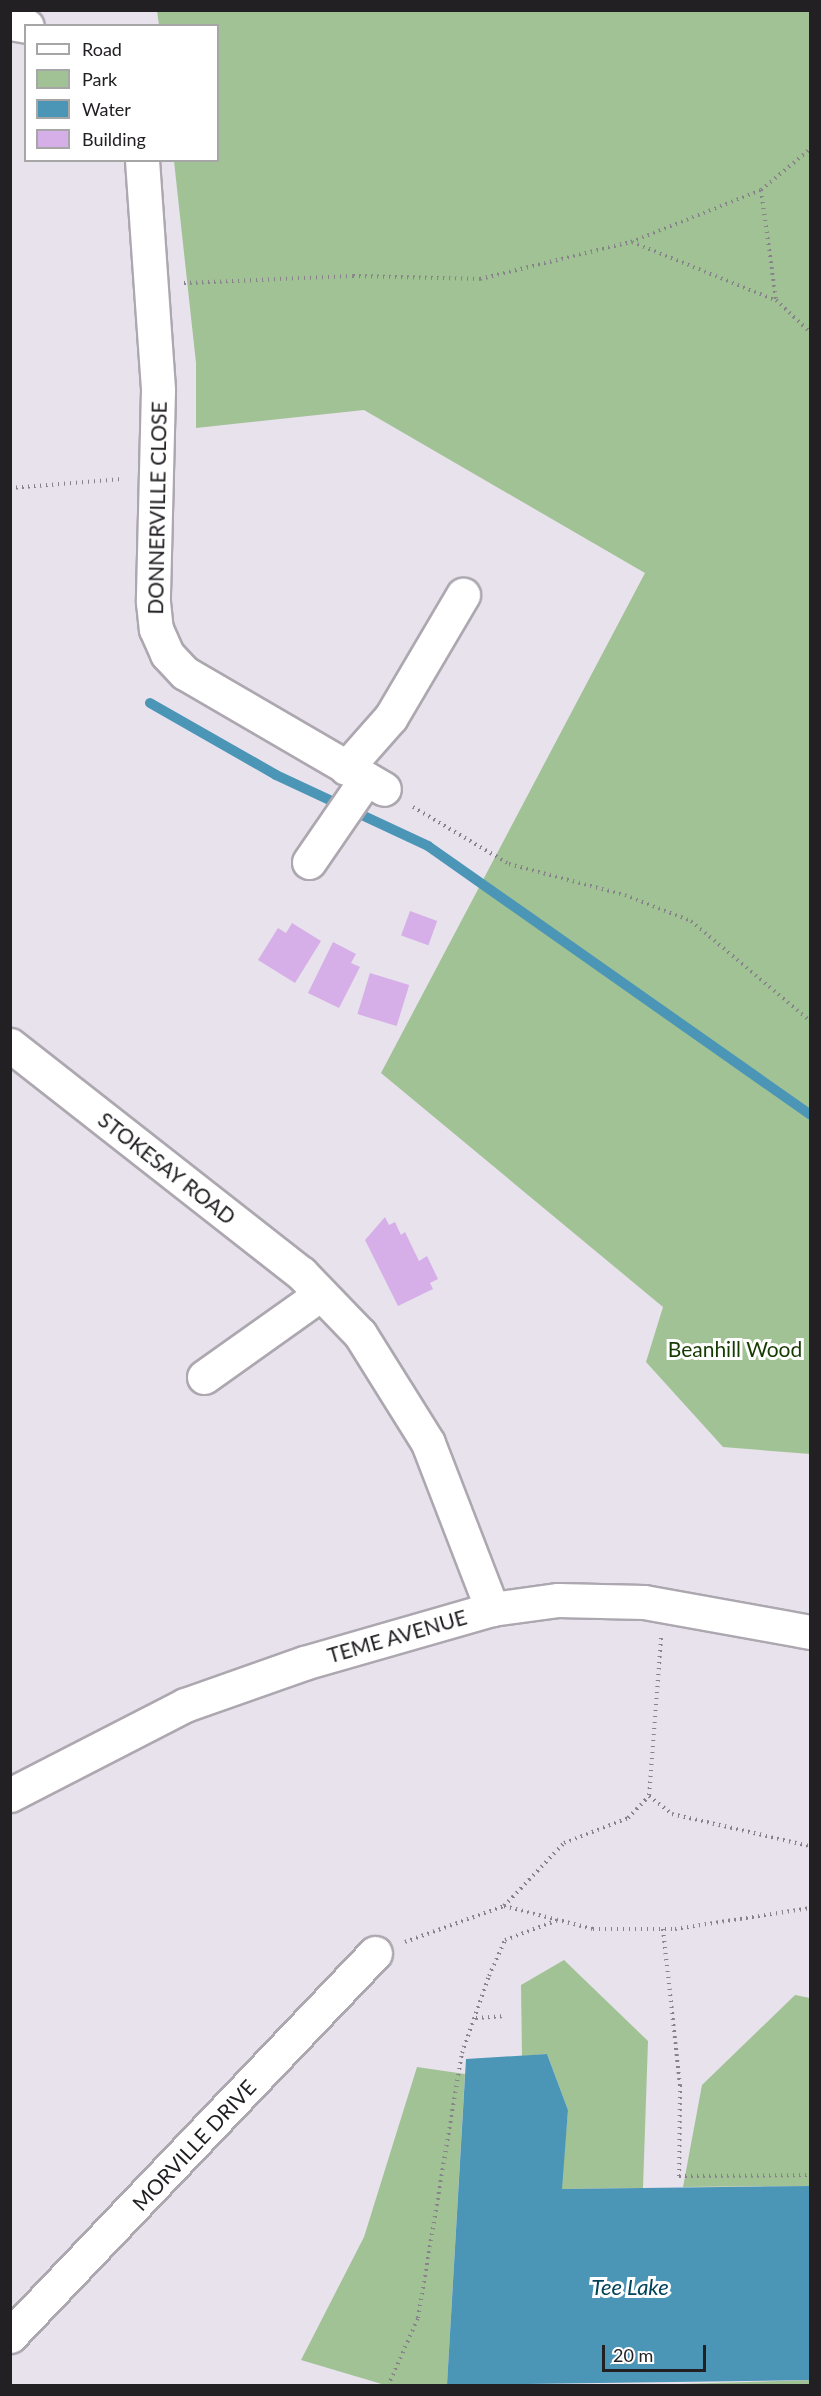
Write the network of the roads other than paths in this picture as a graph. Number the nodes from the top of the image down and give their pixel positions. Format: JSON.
{"nodes":[{"id":1,"x":142,"y":162,"type":"edge"},
{"id":2,"x":463,"y":596,"type":"dead end"},
{"id":3,"x":364,"y":781,"type":"junction"},
{"id":4,"x":309,"y":862,"type":"dead end"},
{"id":5,"x":15,"y":1057,"type":"edge"},
{"id":6,"x":321,"y":1294,"type":"junction"},
{"id":7,"x":204,"y":1377,"type":"dead end"},
{"id":8,"x":492,"y":1609,"type":"junction"},
{"id":9,"x":810,"y":1632,"type":"edge"},
{"id":10,"x":11,"y":1794,"type":"edge"},
{"id":11,"x":375,"y":1953,"type":"road end"},
{"id":12,"x":10,"y":2336,"type":"edge"}],
"edges":[{"from":1,"to":3,"type":"street","name":"DONNERVILLE CLOSE"},
{"from":2,"to":3,"type":"street"},
{"from":3,"to":4,"type":"street"},
{"from":5,"to":6,"type":"street","name":"STOKESAY ROAD"},
{"from":6,"to":7,"type":"street"},
{"from":6,"to":8,"type":"street","name":"STOKESAY ROAD"},
{"from":8,"to":9,"type":"street","name":"TEME AVENUE"},
{"from":8,"to":10,"type":"street","name":"TEME AVENUE"},
{"from":11,"to":12,"type":"street","name":"MORVILLE DRIVE"}]}
